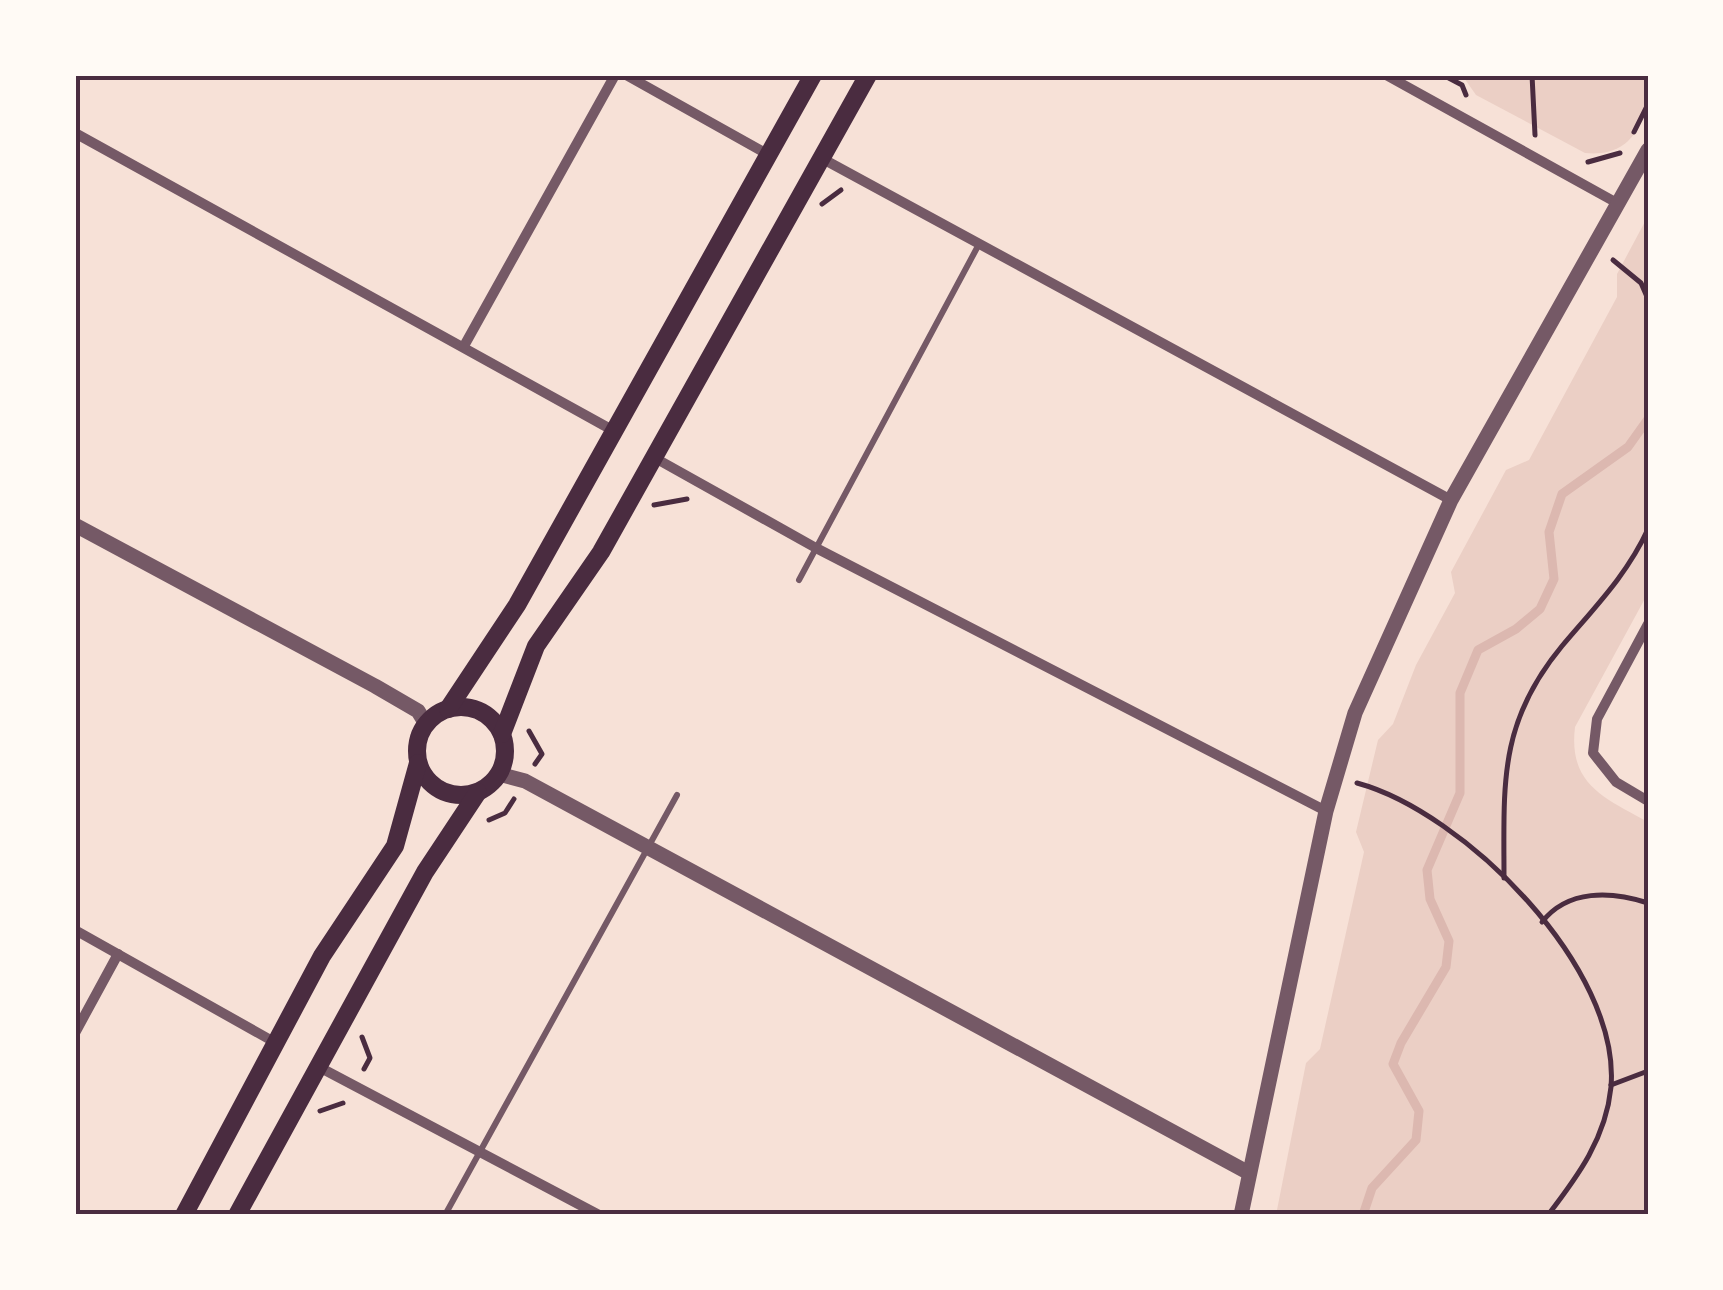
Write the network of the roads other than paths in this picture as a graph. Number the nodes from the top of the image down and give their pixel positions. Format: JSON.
{"nodes":[{"id":1,"x":614,"y":75,"type":"edge"},
{"id":2,"x":626,"y":75,"type":"edge"},
{"id":3,"x":812,"y":75,"type":"edge"},
{"id":4,"x":868,"y":75,"type":"edge"},
{"id":5,"x":1386,"y":75,"type":"edge"},
{"id":6,"x":75,"y":133,"type":"edge"},
{"id":7,"x":1648,"y":150,"type":"edge"},
{"id":8,"x":769,"y":155,"type":"junction"},
{"id":9,"x":824,"y":159,"type":"junction"},
{"id":10,"x":1617,"y":203,"type":"junction"},
{"id":11,"x":978,"y":246,"type":"junction"},
{"id":12,"x":464,"y":346,"type":"junction"},
{"id":13,"x":614,"y":431,"type":"junction"},
{"id":14,"x":655,"y":458,"type":"junction"},
{"id":15,"x":1451,"y":500,"type":"junction"},
{"id":16,"x":75,"y":525,"type":"edge"},
{"id":17,"x":816,"y":548,"type":"junction"},
{"id":18,"x":798,"y":580,"type":"dead end"},
{"id":19,"x":1648,"y":624,"type":"edge"},
{"id":20,"x":448,"y":708,"type":"junction"},
{"id":21,"x":426,"y":724,"type":"junction"},
{"id":22,"x":502,"y":734,"type":"junction"},
{"id":23,"x":418,"y":763,"type":"junction"},
{"id":24,"x":499,"y":774,"type":"junction"},
{"id":25,"x":478,"y":792,"type":"junction"},
{"id":26,"x":677,"y":795,"type":"dead end"},
{"id":27,"x":1648,"y":801,"type":"edge"},
{"id":28,"x":1326,"y":811,"type":"junction"},
{"id":29,"x":647,"y":849,"type":"junction"},
{"id":30,"x":75,"y":930,"type":"edge"},
{"id":31,"x":118,"y":954,"type":"junction"},
{"id":32,"x":75,"y":1033,"type":"edge"},
{"id":33,"x":276,"y":1043,"type":"junction"},
{"id":34,"x":319,"y":1067,"type":"junction"},
{"id":35,"x":479,"y":1151,"type":"junction"},
{"id":36,"x":1249,"y":1173,"type":"junction"},
{"id":37,"x":184,"y":1215,"type":"edge"},
{"id":38,"x":237,"y":1215,"type":"edge"},
{"id":39,"x":445,"y":1215,"type":"edge"},
{"id":40,"x":599,"y":1215,"type":"edge"},
{"id":41,"x":1241,"y":1215,"type":"edge"}],
"edges":[{"from":1,"to":12,"type":"street"},
{"from":2,"to":8,"type":"street"},
{"from":3,"to":8,"type":"main road"},
{"from":4,"to":9,"type":"main road"},
{"from":5,"to":10,"type":"street"},
{"from":6,"to":12,"type":"street"},
{"from":7,"to":10,"type":"street"},
{"from":8,"to":13,"type":"main road"},
{"from":9,"to":11,"type":"street"},
{"from":9,"to":14,"type":"main road"},
{"from":10,"to":15,"type":"street"},
{"from":11,"to":15,"type":"street"},
{"from":11,"to":17,"type":"lane"},
{"from":12,"to":13,"type":"street"},
{"from":13,"to":20,"type":"main road"},
{"from":14,"to":17,"type":"street"},
{"from":14,"to":22,"type":"main road"},
{"from":15,"to":28,"type":"street"},
{"from":16,"to":21,"type":"street"},
{"from":17,"to":18,"type":"lane"},
{"from":17,"to":28,"type":"street"},
{"from":19,"to":27,"type":"street"},
{"from":20,"to":21,"type":"main road"},
{"from":20,"to":22,"type":"main road"},
{"from":21,"to":23,"type":"main road"},
{"from":22,"to":24,"type":"main road"},
{"from":23,"to":25,"type":"main road"},
{"from":23,"to":33,"type":"main road"},
{"from":24,"to":25,"type":"main road"},
{"from":24,"to":29,"type":"street"},
{"from":25,"to":34,"type":"main road"},
{"from":26,"to":29,"type":"lane"},
{"from":28,"to":36,"type":"street"},
{"from":29,"to":35,"type":"lane"},
{"from":29,"to":36,"type":"street"},
{"from":30,"to":31,"type":"street"},
{"from":31,"to":32,"type":"street"},
{"from":31,"to":33,"type":"street"},
{"from":33,"to":37,"type":"main road"},
{"from":34,"to":35,"type":"street"},
{"from":34,"to":38,"type":"main road"},
{"from":35,"to":39,"type":"lane"},
{"from":35,"to":40,"type":"street"},
{"from":36,"to":41,"type":"street"}]}
